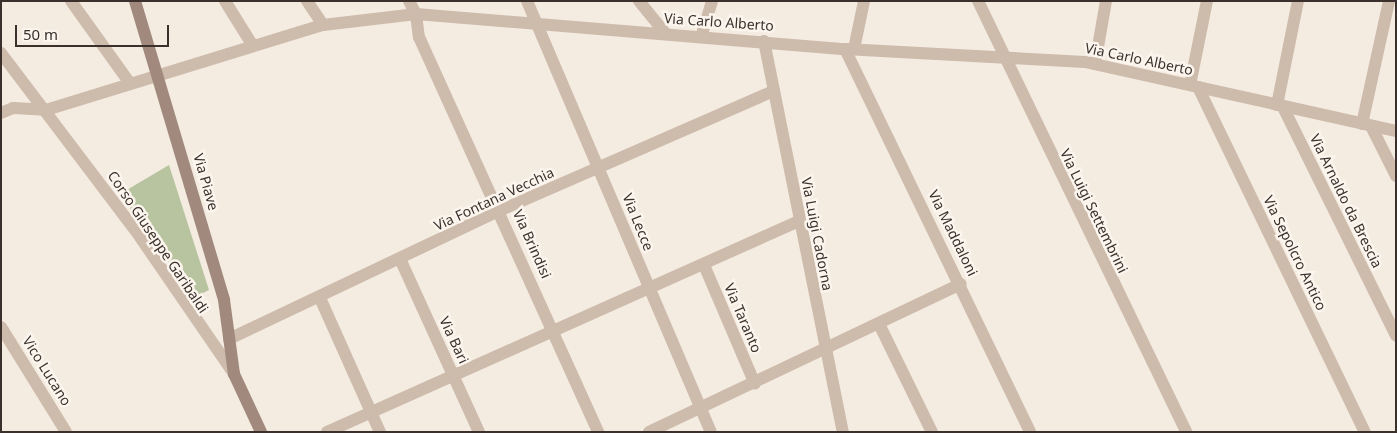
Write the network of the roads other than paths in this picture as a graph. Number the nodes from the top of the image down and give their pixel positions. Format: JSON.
{"nodes":[{"id":1,"x":71,"y":1,"type":"edge"},
{"id":2,"x":135,"y":1,"type":"edge"},
{"id":3,"x":224,"y":1,"type":"edge"},
{"id":4,"x":308,"y":1,"type":"edge"},
{"id":5,"x":409,"y":1,"type":"edge"},
{"id":6,"x":527,"y":1,"type":"edge"},
{"id":7,"x":639,"y":1,"type":"edge"},
{"id":8,"x":712,"y":1,"type":"edge"},
{"id":9,"x":864,"y":1,"type":"edge"},
{"id":10,"x":978,"y":1,"type":"edge"},
{"id":11,"x":1106,"y":1,"type":"edge"},
{"id":12,"x":1207,"y":1,"type":"edge"},
{"id":13,"x":1298,"y":1,"type":"edge"},
{"id":14,"x":1389,"y":1,"type":"edge"},
{"id":15,"x":416,"y":14,"type":"junction"},
{"id":16,"x":540,"y":24,"type":"junction"},
{"id":17,"x":323,"y":25,"type":"junction"},
{"id":18,"x":665,"y":33,"type":"junction"},
{"id":19,"x":702,"y":34,"type":"junction"},
{"id":20,"x":764,"y":41,"type":"junction"},
{"id":21,"x":253,"y":46,"type":"junction"},
{"id":22,"x":849,"y":49,"type":"junction"},
{"id":23,"x":1,"y":53,"type":"edge"},
{"id":24,"x":1003,"y":57,"type":"junction"},
{"id":25,"x":1095,"y":64,"type":"junction"},
{"id":26,"x":158,"y":72,"type":"junction"},
{"id":27,"x":128,"y":82,"type":"junction"},
{"id":28,"x":1194,"y":86,"type":"junction"},
{"id":29,"x":774,"y":92,"type":"junction"},
{"id":30,"x":1280,"y":106,"type":"junction"},
{"id":31,"x":46,"y":110,"type":"junction"},
{"id":32,"x":1,"y":112,"type":"edge"},
{"id":33,"x":1367,"y":125,"type":"junction"},
{"id":34,"x":1396,"y":131,"type":"edge"},
{"id":35,"x":600,"y":168,"type":"junction"},
{"id":36,"x":1396,"y":176,"type":"edge"},
{"id":37,"x":501,"y":210,"type":"junction"},
{"id":38,"x":799,"y":221,"type":"junction"},
{"id":39,"x":401,"y":261,"type":"junction"},
{"id":40,"x":704,"y":265,"type":"junction"},
{"id":41,"x":961,"y":284,"type":"junction"},
{"id":42,"x":649,"y":288,"type":"junction"},
{"id":43,"x":320,"y":298,"type":"junction"},
{"id":44,"x":879,"y":324,"type":"junction"},
{"id":45,"x":1,"y":327,"type":"edge"},
{"id":46,"x":555,"y":332,"type":"junction"},
{"id":47,"x":1396,"y":336,"type":"edge"},
{"id":48,"x":229,"y":339,"type":"junction"},
{"id":49,"x":824,"y":351,"type":"junction"},
{"id":50,"x":234,"y":374,"type":"junction"},
{"id":51,"x":454,"y":377,"type":"junction"},
{"id":52,"x":755,"y":384,"type":"junction"},
{"id":53,"x":701,"y":409,"type":"junction"},
{"id":54,"x":372,"y":412,"type":"junction"},
{"id":55,"x":66,"y":432,"type":"edge"},
{"id":56,"x":261,"y":432,"type":"edge"},
{"id":57,"x":328,"y":432,"type":"edge"},
{"id":58,"x":380,"y":432,"type":"edge"},
{"id":59,"x":479,"y":432,"type":"edge"},
{"id":60,"x":598,"y":432,"type":"edge"},
{"id":61,"x":649,"y":432,"type":"edge"},
{"id":62,"x":711,"y":432,"type":"edge"},
{"id":63,"x":843,"y":432,"type":"edge"},
{"id":64,"x":932,"y":432,"type":"edge"},
{"id":65,"x":1030,"y":432,"type":"edge"},
{"id":66,"x":1186,"y":432,"type":"edge"},
{"id":67,"x":1364,"y":432,"type":"edge"}],
"edges":[{"from":1,"to":27,"type":"street"},
{"from":2,"to":26,"type":"street","name":"Via Piave"},
{"from":3,"to":21,"type":"street"},
{"from":4,"to":17,"type":"street"},
{"from":5,"to":15,"type":"street","name":"Via Brindisi"},
{"from":6,"to":16,"type":"street","name":"Via Lecce"},
{"from":7,"to":18,"type":"street"},
{"from":8,"to":19,"type":"street"},
{"from":9,"to":22,"type":"street"},
{"from":10,"to":24,"type":"street","name":"Via Luigi Settembrini"},
{"from":11,"to":25,"type":"street"},
{"from":12,"to":28,"type":"street"},
{"from":13,"to":30,"type":"street"},
{"from":14,"to":33,"type":"street"},
{"from":15,"to":16,"type":"street","name":"Via Carlo Alberto"},
{"from":15,"to":17,"type":"street","name":"Via Carlo Alberto"},
{"from":15,"to":37,"type":"street","name":"Via Brindisi"},
{"from":16,"to":18,"type":"street","name":"Via Carlo Alberto"},
{"from":16,"to":35,"type":"street","name":"Via Lecce"},
{"from":17,"to":21,"type":"street","name":"Via Carlo Alberto"},
{"from":18,"to":19,"type":"street","name":"Via Carlo Alberto"},
{"from":19,"to":20,"type":"street","name":"Via Carlo Alberto"},
{"from":20,"to":22,"type":"street","name":"Via Carlo Alberto"},
{"from":20,"to":29,"type":"street","name":"Via Luigi Cadorna"},
{"from":21,"to":26,"type":"street","name":"Via Carlo Alberto"},
{"from":22,"to":24,"type":"street","name":"Via Carlo Alberto"},
{"from":22,"to":41,"type":"street","name":"Via Maddaloni"},
{"from":23,"to":31,"type":"street","name":"Corso Giuseppe Garibaldi"},
{"from":24,"to":25,"type":"street","name":"Via Carlo Alberto"},
{"from":24,"to":66,"type":"street","name":"Via Luigi Settembrini"},
{"from":25,"to":28,"type":"street","name":"Via Carlo Alberto"},
{"from":26,"to":27,"type":"street","name":"Via Carlo Alberto"},
{"from":26,"to":48,"type":"street","name":"Via Piave"},
{"from":27,"to":31,"type":"street","name":"Via Carlo Alberto"},
{"from":28,"to":30,"type":"street","name":"Via Carlo Alberto"},
{"from":28,"to":67,"type":"street","name":"Via Sepolcro Antico"},
{"from":29,"to":35,"type":"street","name":"Via Fontana Vecchia"},
{"from":29,"to":38,"type":"street","name":"Via Luigi Cadorna"},
{"from":30,"to":33,"type":"street","name":"Via Carlo Alberto"},
{"from":30,"to":47,"type":"street","name":"Via Arnaldo da Brescia"},
{"from":31,"to":32,"type":"street"},
{"from":31,"to":50,"type":"street","name":"Corso Giuseppe Garibaldi"},
{"from":33,"to":34,"type":"street","name":"Via Carlo Alberto"},
{"from":33,"to":36,"type":"street"},
{"from":35,"to":37,"type":"street","name":"Via Fontana Vecchia"},
{"from":35,"to":42,"type":"street","name":"Via Lecce"},
{"from":37,"to":39,"type":"street","name":"Via Fontana Vecchia"},
{"from":37,"to":46,"type":"street","name":"Via Brindisi"},
{"from":38,"to":40,"type":"street"},
{"from":38,"to":49,"type":"street","name":"Via Luigi Cadorna"},
{"from":39,"to":43,"type":"street","name":"Via Fontana Vecchia"},
{"from":39,"to":51,"type":"street","name":"Via Bari"},
{"from":40,"to":42,"type":"street"},
{"from":40,"to":52,"type":"street","name":"Via Taranto"},
{"from":41,"to":44,"type":"street"},
{"from":41,"to":65,"type":"street","name":"Via Maddaloni"},
{"from":42,"to":46,"type":"street"},
{"from":42,"to":53,"type":"street","name":"Via Lecce"},
{"from":43,"to":48,"type":"street","name":"Via Fontana Vecchia"},
{"from":43,"to":54,"type":"street"},
{"from":44,"to":49,"type":"street"},
{"from":44,"to":64,"type":"street"},
{"from":45,"to":55,"type":"street","name":"Vico Lucano"},
{"from":46,"to":51,"type":"street"},
{"from":46,"to":60,"type":"street","name":"Via Brindisi"},
{"from":48,"to":50,"type":"street","name":"Via Piave"},
{"from":49,"to":52,"type":"street"},
{"from":49,"to":63,"type":"street","name":"Via Luigi Cadorna"},
{"from":50,"to":56,"type":"street","name":"Corso Giuseppe Garibaldi"},
{"from":51,"to":54,"type":"street"},
{"from":51,"to":59,"type":"street","name":"Via Bari"},
{"from":52,"to":53,"type":"street"},
{"from":53,"to":61,"type":"street"},
{"from":53,"to":62,"type":"street","name":"Via Lecce"},
{"from":54,"to":57,"type":"street"},
{"from":54,"to":58,"type":"street"}]}
